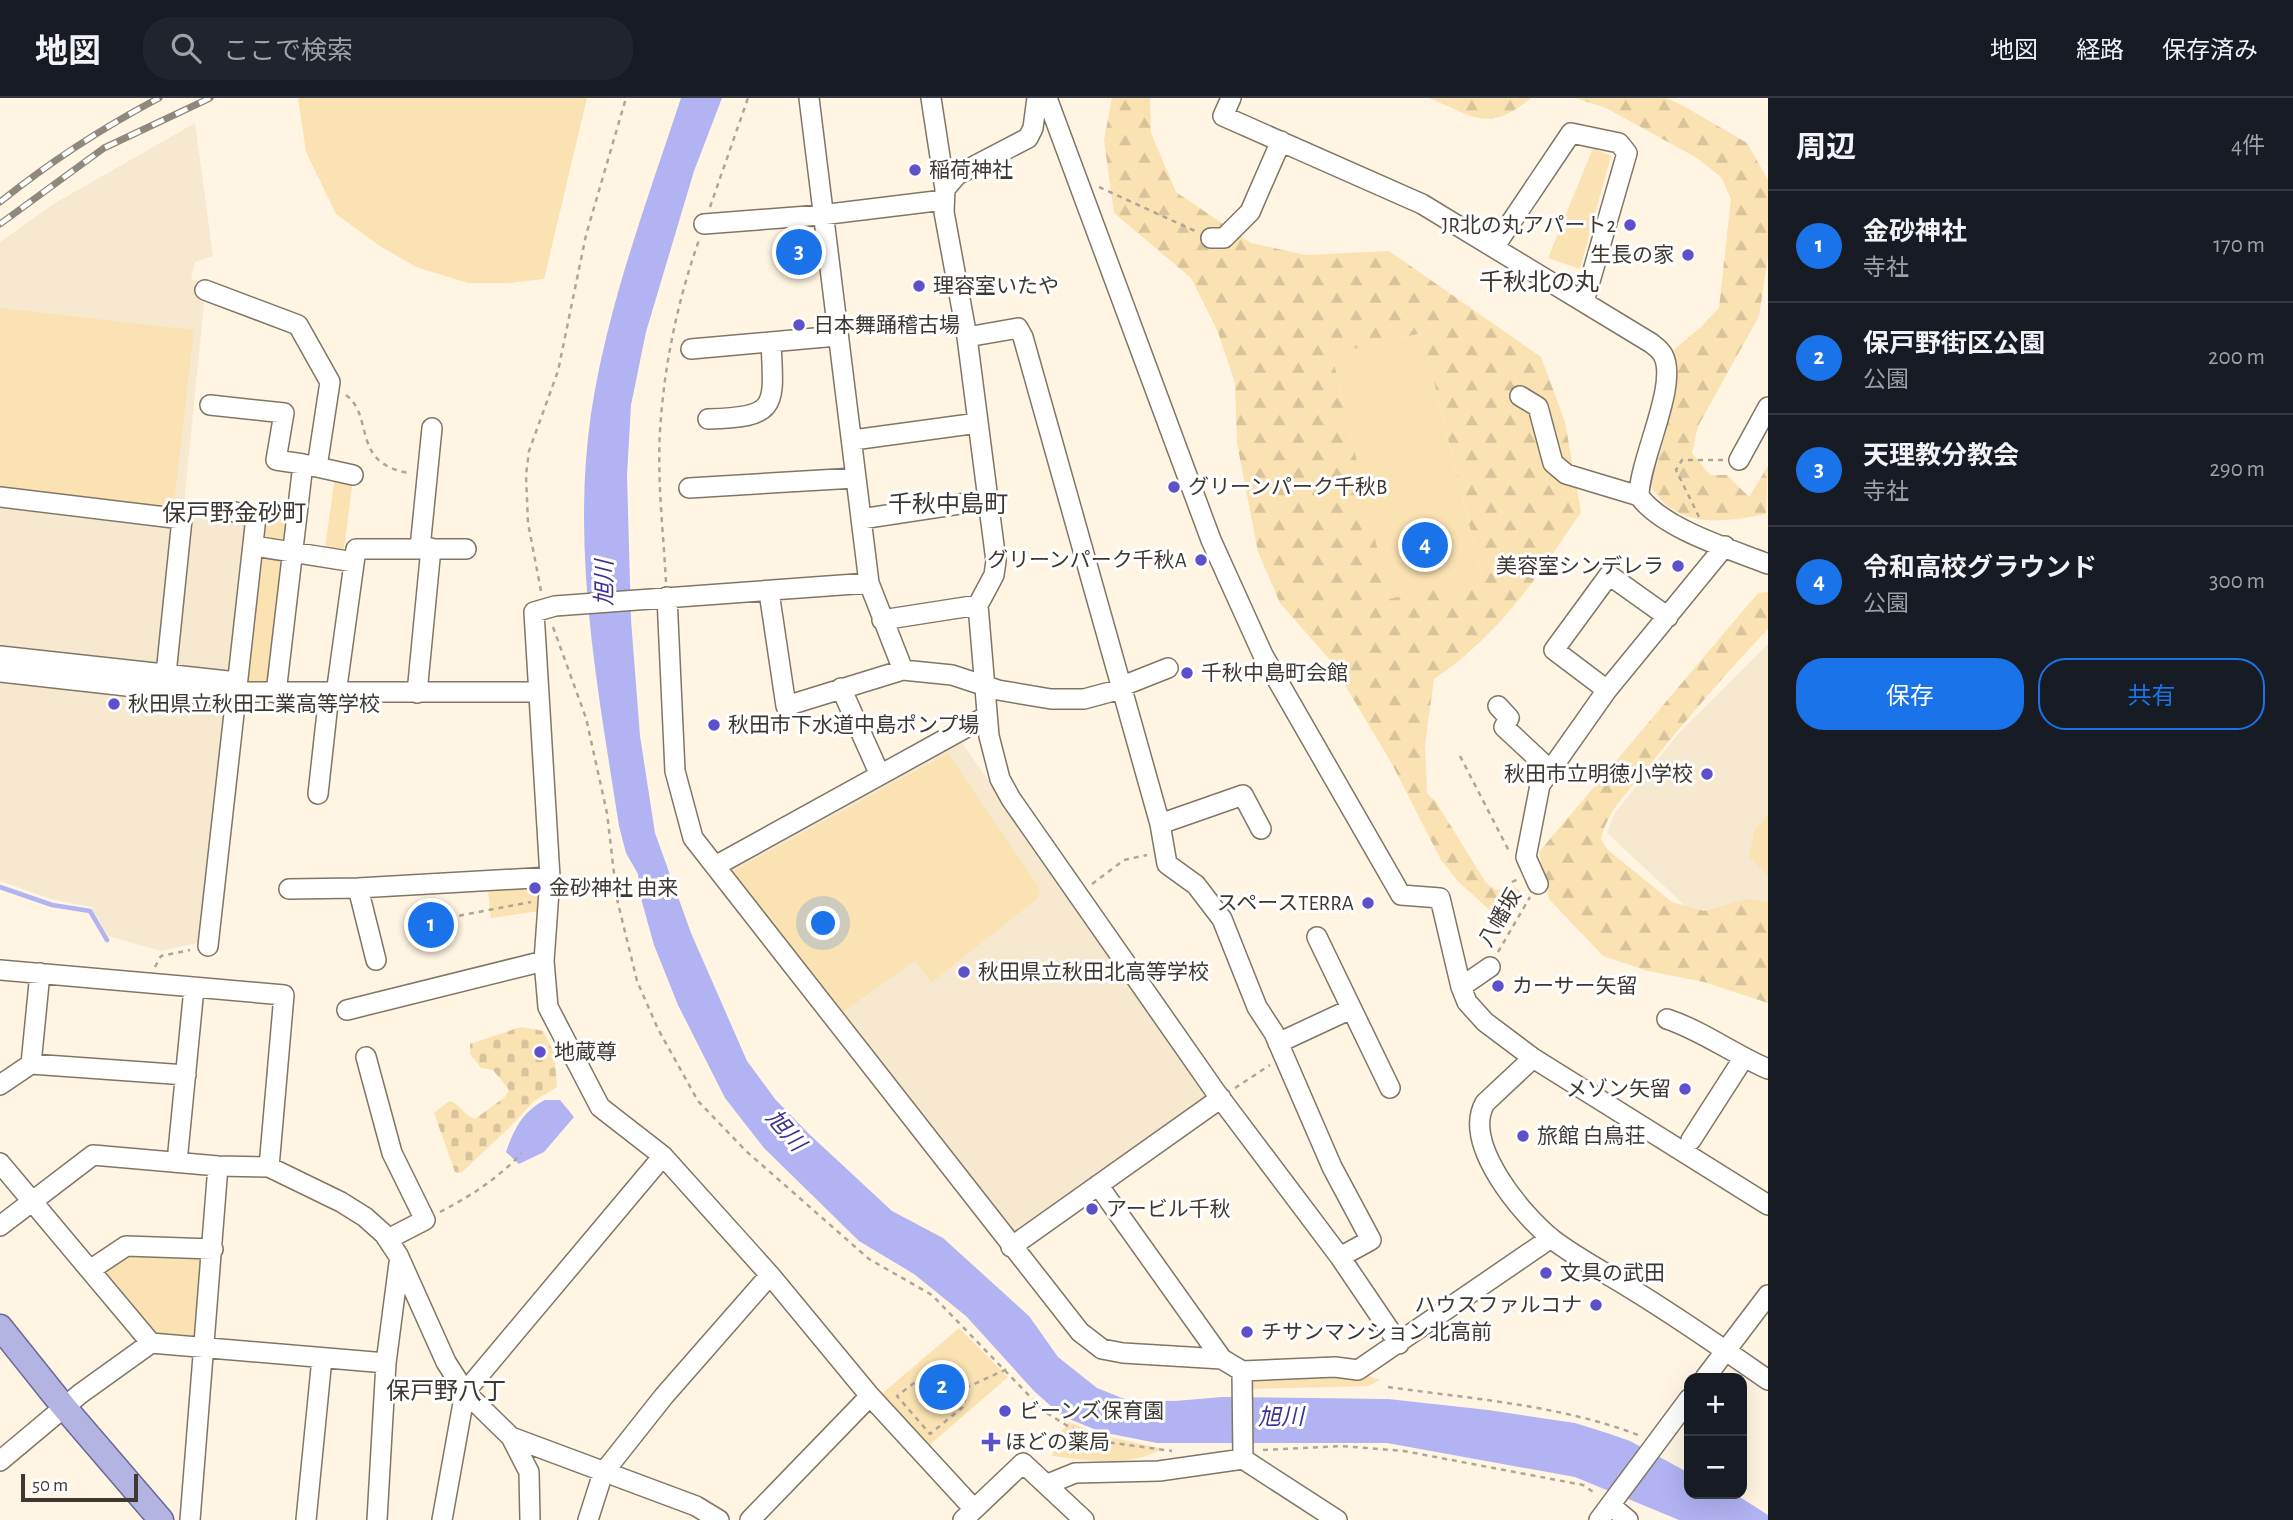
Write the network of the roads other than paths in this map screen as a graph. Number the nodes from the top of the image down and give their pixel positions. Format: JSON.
{"nodes":[{"id":1,"x":809,"y":98,"type":"edge"},
{"id":2,"x":930,"y":98,"type":"edge"},
{"id":3,"x":1037,"y":98,"type":"edge"},
{"id":4,"x":1047,"y":98,"type":"edge"},
{"id":5,"x":1231,"y":98,"type":"edge"},
{"id":6,"x":1281,"y":141,"type":"junction"},
{"id":7,"x":944,"y":195,"type":"junction"},
{"id":8,"x":821,"y":215,"type":"junction"},
{"id":9,"x":704,"y":224,"type":"dead end"},
{"id":10,"x":1211,"y":238,"type":"road end"},
{"id":11,"x":1495,"y":246,"type":"junction"},
{"id":12,"x":205,"y":290,"type":"dead end"},
{"id":13,"x":1584,"y":302,"type":"junction"},
{"id":14,"x":837,"y":336,"type":"junction"},
{"id":15,"x":967,"y":337,"type":"junction"},
{"id":16,"x":771,"y":342,"type":"junction"},
{"id":17,"x":691,"y":349,"type":"dead end"},
{"id":18,"x":1520,"y":396,"type":"dead end"},
{"id":19,"x":210,"y":405,"type":"dead end"},
{"id":20,"x":1768,"y":407,"type":"edge"},
{"id":21,"x":708,"y":419,"type":"dead end"},
{"id":22,"x":978,"y":423,"type":"junction"},
{"id":23,"x":432,"y":428,"type":"dead end"},
{"id":24,"x":853,"y":440,"type":"junction"},
{"id":25,"x":1739,"y":460,"type":"road end"},
{"id":26,"x":310,"y":465,"type":"junction"},
{"id":27,"x":353,"y":475,"type":"dead end"},
{"id":28,"x":855,"y":478,"type":"junction"},
{"id":29,"x":689,"y":488,"type":"dead end"},
{"id":30,"x":1639,"y":496,"type":"junction"},
{"id":31,"x":0,"y":497,"type":"edge"},
{"id":32,"x":986,"y":500,"type":"junction"},
{"id":33,"x":226,"y":510,"type":"dead end"},
{"id":34,"x":861,"y":519,"type":"junction"},
{"id":35,"x":1717,"y":543,"type":"junction"},
{"id":36,"x":254,"y":546,"type":"junction"},
{"id":37,"x":425,"y":548,"type":"junction"},
{"id":38,"x":466,"y":549,"type":"dead end"},
{"id":39,"x":293,"y":551,"type":"junction"},
{"id":40,"x":354,"y":562,"type":"junction"},
{"id":41,"x":1768,"y":564,"type":"edge"},
{"id":42,"x":869,"y":583,"type":"junction"},
{"id":43,"x":769,"y":593,"type":"junction"},
{"id":44,"x":667,"y":597,"type":"junction"},
{"id":45,"x":978,"y":604,"type":"junction"},
{"id":46,"x":1668,"y":617,"type":"junction"},
{"id":47,"x":882,"y":620,"type":"junction"},
{"id":48,"x":0,"y":656,"type":"edge"},
{"id":49,"x":1168,"y":668,"type":"dead end"},
{"id":50,"x":903,"y":670,"type":"junction"},
{"id":51,"x":0,"y":672,"type":"edge"},
{"id":52,"x":166,"y":674,"type":"junction"},
{"id":53,"x":984,"y":683,"type":"junction"},
{"id":54,"x":841,"y":688,"type":"junction"},
{"id":55,"x":1120,"y":688,"type":"junction"},
{"id":56,"x":235,"y":690,"type":"junction"},
{"id":57,"x":1607,"y":690,"type":"junction"},
{"id":58,"x":538,"y":692,"type":"junction"},
{"id":59,"x":276,"y":693,"type":"junction"},
{"id":60,"x":417,"y":693,"type":"junction"},
{"id":61,"x":333,"y":694,"type":"junction"},
{"id":62,"x":1498,"y":706,"type":"dead end"},
{"id":63,"x":987,"y":716,"type":"junction"},
{"id":64,"x":1550,"y":770,"type":"junction"},
{"id":65,"x":880,"y":775,"type":"junction"},
{"id":66,"x":318,"y":794,"type":"dead end"},
{"id":67,"x":1160,"y":824,"type":"junction"},
{"id":68,"x":1261,"y":829,"type":"dead end"},
{"id":69,"x":717,"y":865,"type":"junction"},
{"id":70,"x":550,"y":877,"type":"junction"},
{"id":71,"x":1538,"y":884,"type":"road end"},
{"id":72,"x":358,"y":888,"type":"junction"},
{"id":73,"x":289,"y":889,"type":"dead end"},
{"id":74,"x":1317,"y":937,"type":"dead end"},
{"id":75,"x":208,"y":946,"type":"road end"},
{"id":76,"x":376,"y":960,"type":"dead end"},
{"id":77,"x":544,"y":961,"type":"junction"},
{"id":78,"x":1490,"y":967,"type":"road end"},
{"id":79,"x":0,"y":970,"type":"edge"},
{"id":80,"x":40,"y":973,"type":"junction"},
{"id":81,"x":1461,"y":987,"type":"junction"},
{"id":82,"x":194,"y":988,"type":"junction"},
{"id":83,"x":1351,"y":1009,"type":"junction"},
{"id":84,"x":347,"y":1010,"type":"dead end"},
{"id":85,"x":1667,"y":1019,"type":"dead end"},
{"id":86,"x":1280,"y":1050,"type":"junction"},
{"id":87,"x":366,"y":1057,"type":"dead end"},
{"id":88,"x":1534,"y":1058,"type":"junction"},
{"id":89,"x":1743,"y":1059,"type":"junction"},
{"id":90,"x":31,"y":1064,"type":"junction"},
{"id":91,"x":1768,"y":1069,"type":"edge"},
{"id":92,"x":186,"y":1075,"type":"junction"},
{"id":93,"x":0,"y":1085,"type":"edge"},
{"id":94,"x":1390,"y":1088,"type":"dead end"},
{"id":95,"x":1221,"y":1098,"type":"junction"},
{"id":96,"x":1691,"y":1140,"type":"dead end"},
{"id":97,"x":663,"y":1156,"type":"junction"},
{"id":98,"x":177,"y":1162,"type":"junction"},
{"id":99,"x":0,"y":1163,"type":"edge"},
{"id":100,"x":218,"y":1166,"type":"junction"},
{"id":101,"x":269,"y":1167,"type":"junction"},
{"id":102,"x":1098,"y":1185,"type":"junction"},
{"id":103,"x":33,"y":1202,"type":"junction"},
{"id":104,"x":1768,"y":1205,"type":"edge"},
{"id":105,"x":0,"y":1226,"type":"edge"},
{"id":106,"x":1551,"y":1238,"type":"junction"},
{"id":107,"x":393,"y":1247,"type":"junction"},
{"id":108,"x":1011,"y":1247,"type":"junction"},
{"id":109,"x":213,"y":1249,"type":"junction"},
{"id":110,"x":1340,"y":1257,"type":"junction"},
{"id":111,"x":90,"y":1270,"type":"junction"},
{"id":112,"x":770,"y":1275,"type":"junction"},
{"id":113,"x":1768,"y":1295,"type":"edge"},
{"id":114,"x":0,"y":1327,"type":"edge"},
{"id":115,"x":151,"y":1343,"type":"junction"},
{"id":116,"x":1399,"y":1344,"type":"junction"},
{"id":117,"x":206,"y":1347,"type":"junction"},
{"id":118,"x":1726,"y":1351,"type":"junction"},
{"id":119,"x":322,"y":1358,"type":"junction"},
{"id":120,"x":1222,"y":1359,"type":"junction"},
{"id":121,"x":386,"y":1363,"type":"junction"},
{"id":122,"x":1709,"y":1373,"type":"edge"},
{"id":123,"x":1242,"y":1378,"type":"junction"},
{"id":124,"x":1768,"y":1380,"type":"edge"},
{"id":125,"x":465,"y":1392,"type":"junction"},
{"id":126,"x":870,"y":1396,"type":"junction"},
{"id":127,"x":1684,"y":1406,"type":"edge"},
{"id":128,"x":64,"y":1407,"type":"junction"},
{"id":129,"x":511,"y":1437,"type":"junction"},
{"id":130,"x":1242,"y":1452,"type":"junction"},
{"id":131,"x":0,"y":1461,"type":"edge"},
{"id":132,"x":603,"y":1473,"type":"junction"},
{"id":133,"x":1048,"y":1484,"type":"junction"},
{"id":134,"x":1609,"y":1507,"type":"edge"},
{"id":135,"x":969,"y":1515,"type":"edge"},
{"id":136,"x":162,"y":1520,"type":"edge"},
{"id":137,"x":190,"y":1520,"type":"edge"},
{"id":138,"x":306,"y":1520,"type":"edge"},
{"id":139,"x":377,"y":1520,"type":"edge"},
{"id":140,"x":442,"y":1520,"type":"edge"},
{"id":141,"x":530,"y":1520,"type":"edge"},
{"id":142,"x":588,"y":1520,"type":"edge"},
{"id":143,"x":719,"y":1520,"type":"edge"},
{"id":144,"x":750,"y":1520,"type":"edge"},
{"id":145,"x":1084,"y":1520,"type":"edge"},
{"id":146,"x":1337,"y":1520,"type":"edge"},
{"id":147,"x":1628,"y":1520,"type":"edge"}],
"edges":[{"from":1,"to":8,"type":"street"},
{"from":2,"to":7,"type":"street"},
{"from":3,"to":7,"type":"street"},
{"from":4,"to":81,"type":"street"},
{"from":5,"to":6,"type":"street"},
{"from":6,"to":10,"type":"street"},
{"from":6,"to":11,"type":"street"},
{"from":7,"to":8,"type":"street"},
{"from":7,"to":15,"type":"street"},
{"from":8,"to":9,"type":"street"},
{"from":8,"to":14,"type":"street"},
{"from":11,"to":13,"type":"street"},
{"from":11,"to":13,"type":"street"},
{"from":12,"to":26,"type":"street"},
{"from":13,"to":30,"type":"street"},
{"from":14,"to":16,"type":"street"},
{"from":14,"to":24,"type":"street"},
{"from":15,"to":22,"type":"street"},
{"from":15,"to":55,"type":"street"},
{"from":16,"to":17,"type":"street"},
{"from":16,"to":21,"type":"street"},
{"from":18,"to":30,"type":"street"},
{"from":19,"to":26,"type":"street"},
{"from":20,"to":25,"type":"street"},
{"from":22,"to":24,"type":"street"},
{"from":22,"to":32,"type":"street"},
{"from":23,"to":37,"type":"street"},
{"from":24,"to":28,"type":"street"},
{"from":26,"to":27,"type":"street"},
{"from":26,"to":39,"type":"street"},
{"from":28,"to":29,"type":"street"},
{"from":28,"to":34,"type":"street"},
{"from":30,"to":35,"type":"street"},
{"from":31,"to":52,"type":"street"},
{"from":32,"to":34,"type":"street"},
{"from":32,"to":45,"type":"street"},
{"from":33,"to":36,"type":"street"},
{"from":34,"to":42,"type":"street"},
{"from":35,"to":41,"type":"street"},
{"from":35,"to":46,"type":"street"},
{"from":36,"to":39,"type":"street"},
{"from":36,"to":56,"type":"street"},
{"from":37,"to":38,"type":"street"},
{"from":37,"to":40,"type":"street"},
{"from":37,"to":60,"type":"street"},
{"from":39,"to":40,"type":"street"},
{"from":39,"to":59,"type":"street"},
{"from":40,"to":61,"type":"street"},
{"from":42,"to":43,"type":"street"},
{"from":42,"to":47,"type":"street"},
{"from":43,"to":44,"type":"street"},
{"from":43,"to":54,"type":"street"},
{"from":44,"to":58,"type":"street"},
{"from":44,"to":69,"type":"street"},
{"from":45,"to":47,"type":"street"},
{"from":45,"to":53,"type":"street"},
{"from":46,"to":57,"type":"street"},
{"from":46,"to":57,"type":"street"},
{"from":47,"to":50,"type":"street"},
{"from":48,"to":52,"type":"street"},
{"from":49,"to":55,"type":"street"},
{"from":50,"to":53,"type":"street"},
{"from":50,"to":54,"type":"street"},
{"from":51,"to":56,"type":"street"},
{"from":52,"to":56,"type":"street"},
{"from":53,"to":55,"type":"street"},
{"from":53,"to":63,"type":"street"},
{"from":54,"to":65,"type":"street"},
{"from":55,"to":67,"type":"street"},
{"from":56,"to":59,"type":"street"},
{"from":56,"to":75,"type":"street"},
{"from":57,"to":64,"type":"street"},
{"from":58,"to":60,"type":"street"},
{"from":58,"to":70,"type":"street"},
{"from":59,"to":61,"type":"street"},
{"from":60,"to":61,"type":"street"},
{"from":61,"to":66,"type":"street"},
{"from":62,"to":64,"type":"street"},
{"from":63,"to":65,"type":"street"},
{"from":63,"to":95,"type":"street"},
{"from":64,"to":71,"type":"street"},
{"from":65,"to":69,"type":"street"},
{"from":67,"to":68,"type":"street"},
{"from":67,"to":86,"type":"street"},
{"from":69,"to":108,"type":"street"},
{"from":70,"to":72,"type":"street"},
{"from":70,"to":77,"type":"street"},
{"from":72,"to":73,"type":"street"},
{"from":72,"to":76,"type":"street"},
{"from":74,"to":83,"type":"street"},
{"from":77,"to":84,"type":"street"},
{"from":77,"to":97,"type":"street"},
{"from":78,"to":81,"type":"street"},
{"from":79,"to":80,"type":"street"},
{"from":80,"to":82,"type":"street"},
{"from":80,"to":90,"type":"street"},
{"from":81,"to":88,"type":"street"},
{"from":82,"to":92,"type":"street"},
{"from":82,"to":101,"type":"street"},
{"from":83,"to":86,"type":"street"},
{"from":83,"to":94,"type":"street"},
{"from":85,"to":89,"type":"street"},
{"from":86,"to":110,"type":"street"},
{"from":87,"to":107,"type":"street"},
{"from":88,"to":104,"type":"street"},
{"from":88,"to":106,"type":"street"},
{"from":89,"to":91,"type":"street"},
{"from":89,"to":96,"type":"street"},
{"from":90,"to":92,"type":"street"},
{"from":90,"to":93,"type":"street"},
{"from":92,"to":98,"type":"street"},
{"from":95,"to":102,"type":"street"},
{"from":95,"to":110,"type":"street"},
{"from":97,"to":112,"type":"street"},
{"from":97,"to":125,"type":"street"},
{"from":98,"to":100,"type":"street"},
{"from":98,"to":103,"type":"street"},
{"from":99,"to":103,"type":"street"},
{"from":100,"to":101,"type":"street"},
{"from":100,"to":109,"type":"street"},
{"from":101,"to":107,"type":"street"},
{"from":102,"to":108,"type":"street"},
{"from":102,"to":120,"type":"street"},
{"from":103,"to":105,"type":"street"},
{"from":103,"to":111,"type":"street"},
{"from":106,"to":116,"type":"street"},
{"from":106,"to":118,"type":"street"},
{"from":107,"to":121,"type":"street"},
{"from":107,"to":125,"type":"street"},
{"from":108,"to":120,"type":"street"},
{"from":109,"to":111,"type":"street"},
{"from":109,"to":117,"type":"street"},
{"from":110,"to":116,"type":"street"},
{"from":111,"to":115,"type":"street"},
{"from":112,"to":126,"type":"street"},
{"from":112,"to":132,"type":"street"},
{"from":113,"to":118,"type":"street"},
{"from":114,"to":128,"type":"main road"},
{"from":115,"to":117,"type":"street"},
{"from":115,"to":128,"type":"street"},
{"from":116,"to":123,"type":"street"},
{"from":117,"to":119,"type":"street"},
{"from":117,"to":137,"type":"street"},
{"from":118,"to":122,"type":"street"},
{"from":118,"to":124,"type":"street"},
{"from":119,"to":121,"type":"street"},
{"from":119,"to":138,"type":"street"},
{"from":120,"to":123,"type":"street"},
{"from":121,"to":139,"type":"street"},
{"from":123,"to":130,"type":"street"},
{"from":125,"to":129,"type":"street"},
{"from":125,"to":140,"type":"street"},
{"from":126,"to":135,"type":"street"},
{"from":126,"to":144,"type":"street"},
{"from":127,"to":134,"type":"street"},
{"from":128,"to":131,"type":"street"},
{"from":128,"to":136,"type":"main road"},
{"from":129,"to":132,"type":"street"},
{"from":129,"to":141,"type":"street"},
{"from":130,"to":133,"type":"street"},
{"from":130,"to":146,"type":"street"},
{"from":132,"to":142,"type":"street"},
{"from":132,"to":143,"type":"street"},
{"from":133,"to":135,"type":"street"},
{"from":133,"to":145,"type":"street"},
{"from":134,"to":147,"type":"street"}]}
